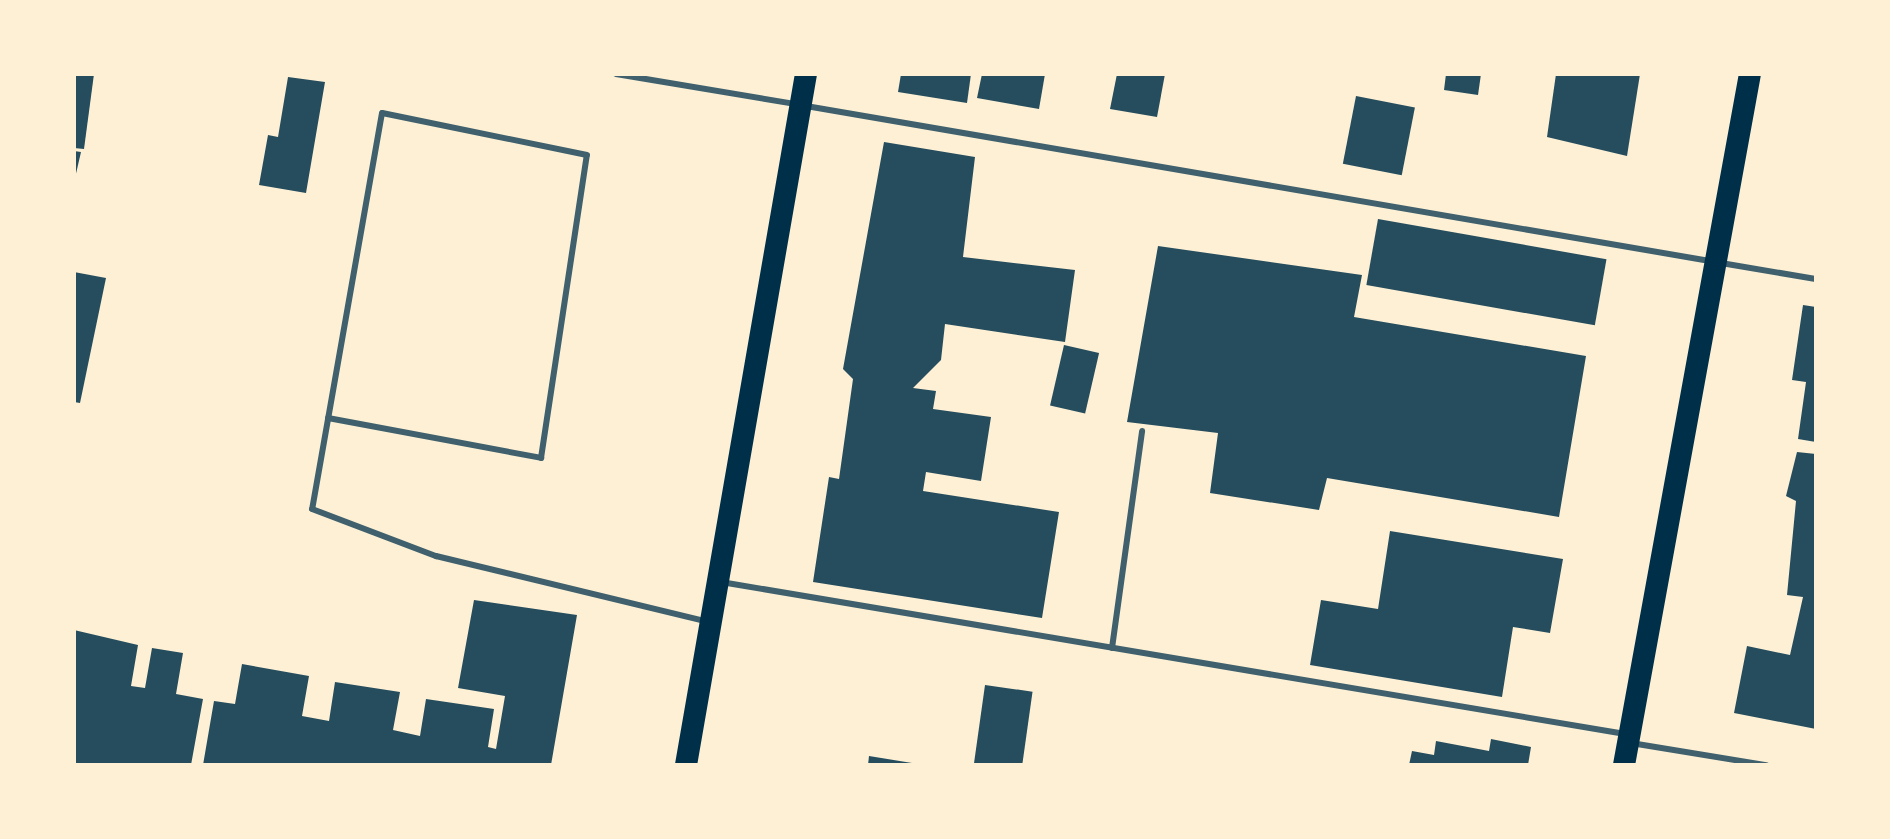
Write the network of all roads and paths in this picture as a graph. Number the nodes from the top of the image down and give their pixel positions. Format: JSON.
{"nodes":[{"id":1,"x":616,"y":74,"type":"edge"},
{"id":2,"x":806,"y":74,"type":"edge"},
{"id":3,"x":1750,"y":74,"type":"edge"},
{"id":4,"x":802,"y":105,"type":"junction"},
{"id":5,"x":1716,"y":262,"type":"junction"},
{"id":6,"x":1816,"y":279,"type":"edge"},
{"id":7,"x":328,"y":418,"type":"junction"},
{"id":8,"x":1142,"y":431,"type":"dead end"},
{"id":9,"x":720,"y":582,"type":"junction"},
{"id":10,"x":712,"y":623,"type":"junction"},
{"id":11,"x":1112,"y":648,"type":"junction"},
{"id":12,"x":1628,"y":739,"type":"junction"},
{"id":13,"x":686,"y":765,"type":"edge"},
{"id":14,"x":1624,"y":765,"type":"edge"},
{"id":15,"x":1766,"y":765,"type":"edge"}],
"edges":[{"from":1,"to":4,"type":"lane"},
{"from":2,"to":4,"type":"highway"},
{"from":3,"to":5,"type":"highway"},
{"from":4,"to":5,"type":"lane"},
{"from":4,"to":9,"type":"highway"},
{"from":5,"to":6,"type":"lane"},
{"from":5,"to":12,"type":"highway"},
{"from":7,"to":7,"type":"lane"},
{"from":7,"to":10,"type":"lane"},
{"from":8,"to":11,"type":"lane"},
{"from":9,"to":10,"type":"highway"},
{"from":9,"to":11,"type":"lane"},
{"from":10,"to":13,"type":"highway"},
{"from":11,"to":12,"type":"lane"},
{"from":12,"to":14,"type":"highway"},
{"from":12,"to":15,"type":"lane"}]}
